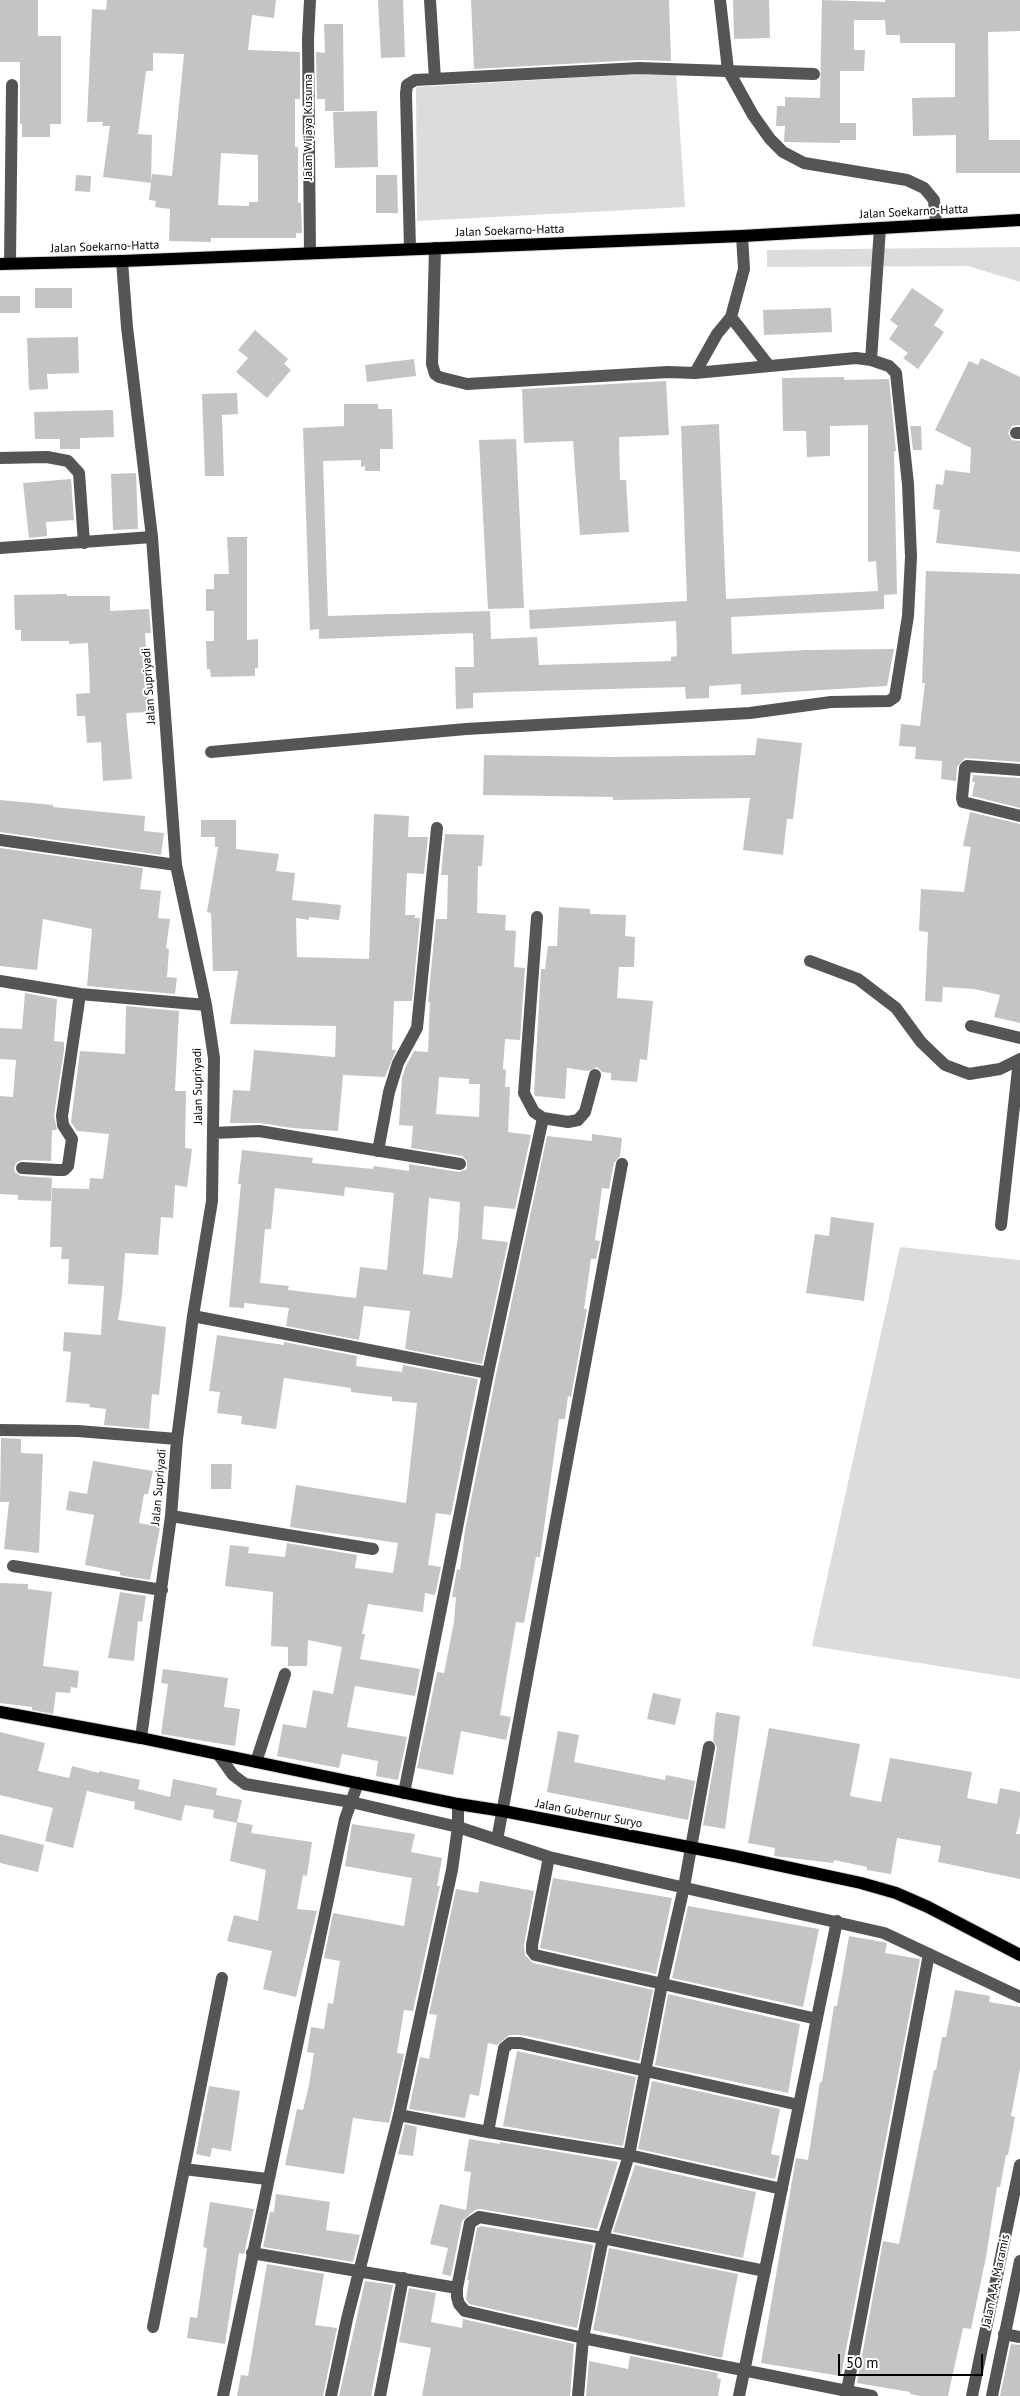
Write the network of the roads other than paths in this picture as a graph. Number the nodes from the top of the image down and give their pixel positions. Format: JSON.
{"nodes":[{"id":1,"x":310,"y":0,"type":"edge"},
{"id":2,"x":430,"y":0,"type":"edge"},
{"id":3,"x":720,"y":0,"type":"edge"},
{"id":4,"x":728,"y":70,"type":"junction"},
{"id":5,"x":814,"y":74,"type":"dead end"},
{"id":6,"x":434,"y":78,"type":"junction"},
{"id":7,"x":12,"y":85,"type":"dead end"},
{"id":8,"x":1020,"y":220,"type":"edge"},
{"id":9,"x":936,"y":224,"type":"junction"},
{"id":10,"x":880,"y":228,"type":"junction"},
{"id":11,"x":742,"y":236,"type":"junction"},
{"id":12,"x":436,"y":248,"type":"junction"},
{"id":13,"x":410,"y":249,"type":"junction"},
{"id":14,"x":310,"y":253,"type":"junction"},
{"id":15,"x":122,"y":262,"type":"junction"},
{"id":16,"x":5,"y":264,"type":"edge"},
{"id":17,"x":731,"y":317,"type":"junction"},
{"id":18,"x":871,"y":360,"type":"junction"},
{"id":19,"x":769,"y":366,"type":"junction"},
{"id":20,"x":695,"y":373,"type":"junction"},
{"id":21,"x":0,"y":458,"type":"edge"},
{"id":22,"x":152,"y":537,"type":"junction"},
{"id":23,"x":84,"y":543,"type":"junction"},
{"id":24,"x":0,"y":548,"type":"edge"},
{"id":25,"x":211,"y":752,"type":"dead end"},
{"id":26,"x":1020,"y":770,"type":"edge"},
{"id":27,"x":1020,"y":816,"type":"edge"},
{"id":28,"x":437,"y":828,"type":"dead end"},
{"id":29,"x":0,"y":840,"type":"edge"},
{"id":30,"x":176,"y":865,"type":"junction"},
{"id":31,"x":537,"y":917,"type":"dead end"},
{"id":32,"x":810,"y":962,"type":"dead end"},
{"id":33,"x":0,"y":981,"type":"edge"},
{"id":34,"x":80,"y":994,"type":"junction"},
{"id":35,"x":206,"y":1005,"type":"junction"},
{"id":36,"x":971,"y":1026,"type":"dead end"},
{"id":37,"x":1020,"y":1038,"type":"edge"},
{"id":38,"x":1019,"y":1060,"type":"edge"},
{"id":39,"x":595,"y":1075,"type":"dead end"},
{"id":40,"x":543,"y":1118,"type":"junction"},
{"id":41,"x":213,"y":1133,"type":"junction"},
{"id":42,"x":378,"y":1151,"type":"junction"},
{"id":43,"x":460,"y":1164,"type":"dead end"},
{"id":44,"x":622,"y":1164,"type":"dead end"},
{"id":45,"x":22,"y":1168,"type":"dead end"},
{"id":46,"x":1001,"y":1224,"type":"dead end"},
{"id":47,"x":193,"y":1316,"type":"junction"},
{"id":48,"x":488,"y":1373,"type":"junction"},
{"id":49,"x":0,"y":1430,"type":"edge"},
{"id":50,"x":177,"y":1439,"type":"junction"},
{"id":51,"x":172,"y":1516,"type":"junction"},
{"id":52,"x":373,"y":1549,"type":"dead end"},
{"id":53,"x":13,"y":1566,"type":"dead end"},
{"id":54,"x":162,"y":1590,"type":"junction"},
{"id":55,"x":284,"y":1674,"type":"dead end"},
{"id":56,"x":0,"y":1712,"type":"edge"},
{"id":57,"x":141,"y":1738,"type":"junction"},
{"id":58,"x":709,"y":1747,"type":"dead end"},
{"id":59,"x":218,"y":1754,"type":"junction"},
{"id":60,"x":256,"y":1762,"type":"junction"},
{"id":61,"x":358,"y":1782,"type":"junction"},
{"id":62,"x":404,"y":1793,"type":"junction"},
{"id":63,"x":351,"y":1802,"type":"junction"},
{"id":64,"x":458,"y":1804,"type":"junction"},
{"id":65,"x":503,"y":1811,"type":"junction"},
{"id":66,"x":458,"y":1827,"type":"junction"},
{"id":67,"x":497,"y":1840,"type":"junction"},
{"id":68,"x":690,"y":1847,"type":"junction"},
{"id":69,"x":549,"y":1857,"type":"junction"},
{"id":70,"x":684,"y":1887,"type":"junction"},
{"id":71,"x":837,"y":1921,"type":"junction"},
{"id":72,"x":929,"y":1954,"type":"junction"},
{"id":73,"x":1020,"y":1955,"type":"edge"},
{"id":74,"x":222,"y":1978,"type":"dead end"},
{"id":75,"x":662,"y":1984,"type":"junction"},
{"id":76,"x":1020,"y":1997,"type":"edge"},
{"id":77,"x":817,"y":2019,"type":"junction"},
{"id":78,"x":645,"y":2071,"type":"junction"},
{"id":79,"x":799,"y":2104,"type":"junction"},
{"id":80,"x":398,"y":2114,"type":"junction"},
{"id":81,"x":488,"y":2132,"type":"junction"},
{"id":82,"x":629,"y":2155,"type":"junction"},
{"id":83,"x":1020,"y":2165,"type":"edge"},
{"id":84,"x":184,"y":2169,"type":"junction"},
{"id":85,"x":267,"y":2179,"type":"junction"},
{"id":86,"x":782,"y":2189,"type":"junction"},
{"id":87,"x":603,"y":2238,"type":"junction"},
{"id":88,"x":252,"y":2253,"type":"junction"},
{"id":89,"x":1020,"y":2261,"type":"edge"},
{"id":90,"x":765,"y":2271,"type":"junction"},
{"id":91,"x":360,"y":2272,"type":"junction"},
{"id":92,"x":403,"y":2278,"type":"junction"},
{"id":93,"x":457,"y":2288,"type":"junction"},
{"id":94,"x":154,"y":2327,"type":"dead end"},
{"id":95,"x":1004,"y":2334,"type":"junction"},
{"id":96,"x":583,"y":2338,"type":"junction"},
{"id":97,"x":1020,"y":2338,"type":"edge"},
{"id":98,"x":745,"y":2369,"type":"junction"},
{"id":99,"x":847,"y":2393,"type":"edge"},
{"id":100,"x":223,"y":2396,"type":"edge"},
{"id":101,"x":331,"y":2396,"type":"edge"},
{"id":102,"x":380,"y":2396,"type":"edge"},
{"id":103,"x":578,"y":2396,"type":"edge"},
{"id":104,"x":739,"y":2396,"type":"edge"},
{"id":105,"x":872,"y":2396,"type":"edge"},
{"id":106,"x":972,"y":2396,"type":"edge"},
{"id":107,"x":992,"y":2396,"type":"edge"}],
"edges":[{"from":1,"to":14,"type":"street","name":"Jalan Wijaya Kusuma"},
{"from":2,"to":6,"type":"street"},
{"from":3,"to":4,"type":"street"},
{"from":4,"to":5,"type":"street"},
{"from":4,"to":6,"type":"street"},
{"from":4,"to":9,"type":"street"},
{"from":6,"to":13,"type":"street"},
{"from":7,"to":16,"type":"street"},
{"from":8,"to":9,"type":"main road","name":"Jalan Soekarno-Hatta"},
{"from":9,"to":10,"type":"main road","name":"Jalan Soekarno-Hatta"},
{"from":10,"to":11,"type":"main road","name":"Jalan Soekarno-Hatta"},
{"from":10,"to":18,"type":"street"},
{"from":11,"to":12,"type":"main road","name":"Jalan Soekarno-Hatta"},
{"from":11,"to":17,"type":"street"},
{"from":12,"to":13,"type":"main road","name":"Jalan Soekarno-Hatta"},
{"from":12,"to":20,"type":"street"},
{"from":13,"to":14,"type":"main road","name":"Jalan Soekarno-Hatta"},
{"from":14,"to":15,"type":"main road","name":"Jalan Soekarno-Hatta"},
{"from":15,"to":16,"type":"main road","name":"Jalan Soekarno-Hatta"},
{"from":15,"to":22,"type":"street","name":"Jalan Supriyadi"},
{"from":17,"to":19,"type":"street"},
{"from":17,"to":20,"type":"street"},
{"from":18,"to":19,"type":"street"},
{"from":18,"to":25,"type":"street"},
{"from":19,"to":20,"type":"street"},
{"from":21,"to":23,"type":"street"},
{"from":22,"to":23,"type":"street"},
{"from":22,"to":30,"type":"street","name":"Jalan Supriyadi"},
{"from":23,"to":24,"type":"street"},
{"from":26,"to":27,"type":"street"},
{"from":28,"to":42,"type":"street"},
{"from":29,"to":30,"type":"street"},
{"from":30,"to":35,"type":"street","name":"Jalan Supriyadi"},
{"from":31,"to":40,"type":"street"},
{"from":32,"to":38,"type":"street"},
{"from":33,"to":34,"type":"street"},
{"from":34,"to":35,"type":"street"},
{"from":34,"to":45,"type":"street"},
{"from":35,"to":41,"type":"street","name":"Jalan Supriyadi"},
{"from":36,"to":37,"type":"street"},
{"from":38,"to":46,"type":"street"},
{"from":39,"to":40,"type":"street"},
{"from":40,"to":48,"type":"street"},
{"from":41,"to":42,"type":"street"},
{"from":41,"to":47,"type":"street","name":"Jalan Supriyadi"},
{"from":42,"to":43,"type":"street"},
{"from":44,"to":65,"type":"street"},
{"from":47,"to":48,"type":"street"},
{"from":47,"to":50,"type":"street","name":"Jalan Supriyadi"},
{"from":48,"to":62,"type":"street"},
{"from":49,"to":50,"type":"street"},
{"from":50,"to":51,"type":"street","name":"Jalan Supriyadi"},
{"from":51,"to":52,"type":"street"},
{"from":51,"to":54,"type":"street","name":"Jalan Supriyadi"},
{"from":53,"to":54,"type":"street"},
{"from":54,"to":57,"type":"street","name":"Jalan Supriyadi"},
{"from":55,"to":60,"type":"street"},
{"from":56,"to":57,"type":"main road"},
{"from":57,"to":59,"type":"main road","name":"Jalan Gubernur Suryo"},
{"from":58,"to":68,"type":"street"},
{"from":59,"to":60,"type":"main road","name":"Jalan Gubernur Suryo"},
{"from":59,"to":63,"type":"street"},
{"from":60,"to":61,"type":"main road","name":"Jalan Gubernur Suryo"},
{"from":61,"to":62,"type":"main road","name":"Jalan Gubernur Suryo"},
{"from":61,"to":63,"type":"street"},
{"from":62,"to":64,"type":"main road","name":"Jalan Gubernur Suryo"},
{"from":63,"to":66,"type":"street"},
{"from":63,"to":85,"type":"street"},
{"from":64,"to":65,"type":"main road","name":"Jalan Gubernur Suryo"},
{"from":64,"to":66,"type":"street"},
{"from":65,"to":67,"type":"street"},
{"from":65,"to":68,"type":"main road","name":"Jalan Gubernur Suryo"},
{"from":66,"to":67,"type":"street"},
{"from":66,"to":80,"type":"street"},
{"from":67,"to":69,"type":"street"},
{"from":68,"to":70,"type":"street"},
{"from":68,"to":73,"type":"main road","name":"Jalan Gubernur Suryo"},
{"from":69,"to":70,"type":"street"},
{"from":69,"to":75,"type":"street"},
{"from":70,"to":71,"type":"street"},
{"from":70,"to":75,"type":"street"},
{"from":71,"to":72,"type":"street"},
{"from":71,"to":77,"type":"street"},
{"from":72,"to":76,"type":"street"},
{"from":72,"to":99,"type":"street"},
{"from":74,"to":84,"type":"street"},
{"from":75,"to":77,"type":"street"},
{"from":75,"to":78,"type":"street"},
{"from":77,"to":79,"type":"street"},
{"from":78,"to":79,"type":"street"},
{"from":78,"to":81,"type":"street"},
{"from":78,"to":82,"type":"street"},
{"from":79,"to":86,"type":"street"},
{"from":80,"to":81,"type":"street"},
{"from":80,"to":91,"type":"street"},
{"from":81,"to":82,"type":"street"},
{"from":82,"to":86,"type":"street"},
{"from":82,"to":87,"type":"street"},
{"from":83,"to":106,"type":"street","name":"Jalan A.A. Maramis"},
{"from":84,"to":85,"type":"street"},
{"from":84,"to":94,"type":"street"},
{"from":85,"to":88,"type":"street"},
{"from":86,"to":90,"type":"street"},
{"from":87,"to":90,"type":"street"},
{"from":87,"to":93,"type":"street"},
{"from":87,"to":96,"type":"street"},
{"from":88,"to":91,"type":"street"},
{"from":88,"to":100,"type":"street"},
{"from":89,"to":95,"type":"street","name":"Jalan A.A. Maramis"},
{"from":90,"to":98,"type":"street"},
{"from":91,"to":92,"type":"street"},
{"from":91,"to":101,"type":"street"},
{"from":92,"to":93,"type":"street"},
{"from":92,"to":102,"type":"street"},
{"from":93,"to":96,"type":"street"},
{"from":95,"to":97,"type":"street"},
{"from":95,"to":107,"type":"street","name":"Jalan A.A. Maramis"},
{"from":96,"to":98,"type":"street"},
{"from":96,"to":103,"type":"street"},
{"from":98,"to":99,"type":"street"},
{"from":98,"to":104,"type":"street"},
{"from":99,"to":105,"type":"street"}]}
